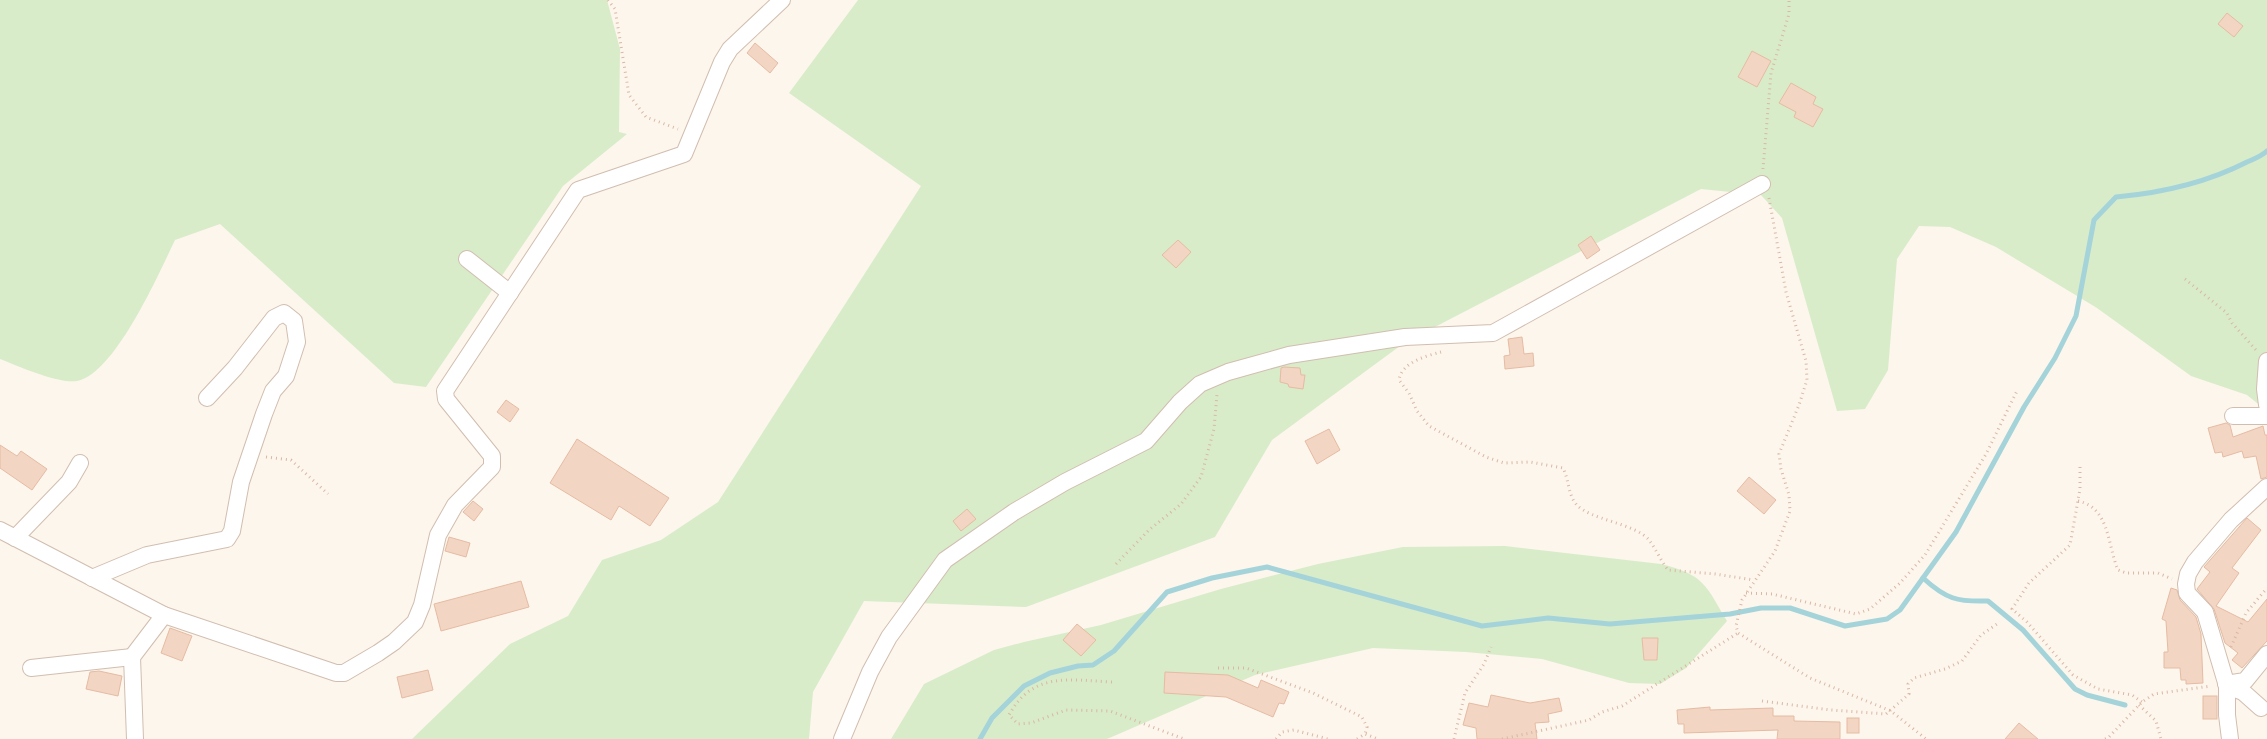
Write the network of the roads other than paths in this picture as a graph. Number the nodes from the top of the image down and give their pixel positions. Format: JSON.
{"nodes":[{"id":1,"x":782,"y":0,"type":"edge"},
{"id":2,"x":1762,"y":184,"type":"road end"},
{"id":3,"x":467,"y":259,"type":"dead end"},
{"id":4,"x":510,"y":292,"type":"junction"},
{"id":5,"x":2267,"y":362,"type":"edge"},
{"id":6,"x":207,"y":398,"type":"dead end"},
{"id":7,"x":2267,"y":405,"type":"edge"},
{"id":8,"x":2233,"y":416,"type":"dead end"},
{"id":9,"x":2267,"y":416,"type":"edge"},
{"id":10,"x":80,"y":463,"type":"dead end"},
{"id":11,"x":2267,"y":487,"type":"edge"},
{"id":12,"x":0,"y":530,"type":"edge"},
{"id":13,"x":15,"y":538,"type":"junction"},
{"id":14,"x":92,"y":578,"type":"junction"},
{"id":15,"x":164,"y":615,"type":"junction"},
{"id":16,"x":2267,"y":654,"type":"edge"},
{"id":17,"x":132,"y":658,"type":"junction"},
{"id":18,"x":31,"y":668,"type":"dead end"},
{"id":19,"x":2226,"y":681,"type":"junction"},
{"id":20,"x":2261,"y":708,"type":"dead end"},
{"id":21,"x":134,"y":739,"type":"edge"},
{"id":22,"x":842,"y":739,"type":"edge"},
{"id":23,"x":2230,"y":739,"type":"edge"}],
"edges":[{"from":1,"to":4,"type":"street"},
{"from":2,"to":22,"type":"street"},
{"from":3,"to":4,"type":"street"},
{"from":4,"to":15,"type":"street"},
{"from":5,"to":7,"type":"street"},
{"from":6,"to":14,"type":"street"},
{"from":8,"to":9,"type":"street"},
{"from":10,"to":13,"type":"street"},
{"from":11,"to":19,"type":"street"},
{"from":12,"to":13,"type":"street"},
{"from":13,"to":14,"type":"street"},
{"from":14,"to":15,"type":"street"},
{"from":15,"to":17,"type":"street"},
{"from":16,"to":19,"type":"street"},
{"from":17,"to":18,"type":"street"},
{"from":17,"to":21,"type":"street"},
{"from":19,"to":20,"type":"street"},
{"from":19,"to":23,"type":"street"}]}
